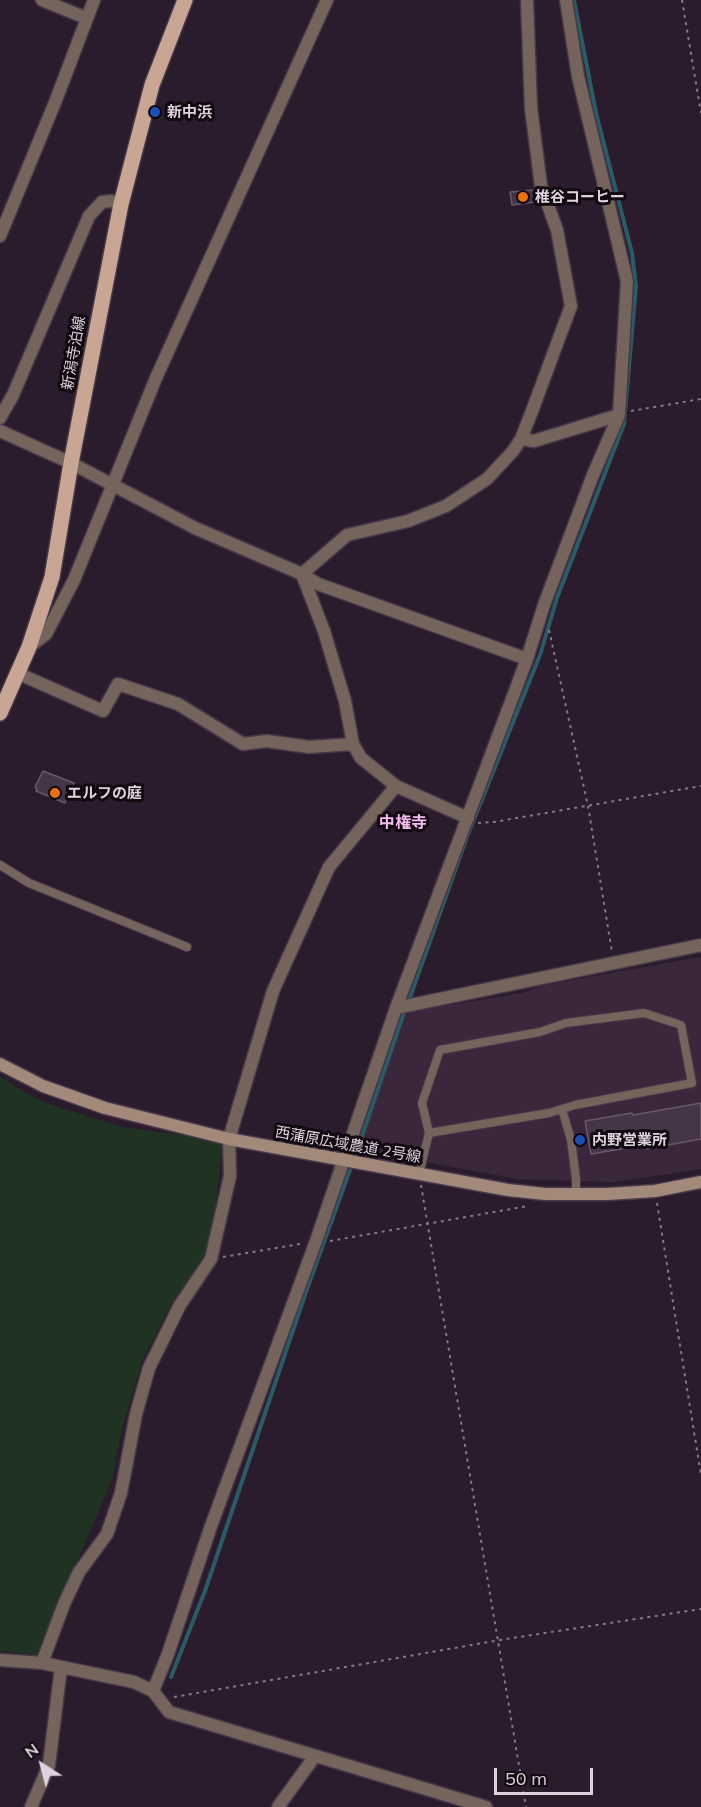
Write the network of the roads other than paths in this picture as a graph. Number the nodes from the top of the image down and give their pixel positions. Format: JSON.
{"nodes":[{"id":1,"x":42,"y":0,"type":"edge"},
{"id":2,"x":94,"y":0,"type":"edge"},
{"id":3,"x":185,"y":0,"type":"edge"},
{"id":4,"x":327,"y":0,"type":"edge"},
{"id":5,"x":527,"y":0,"type":"edge"},
{"id":6,"x":566,"y":0,"type":"edge"},
{"id":7,"x":86,"y":18,"type":"junction"},
{"id":8,"x":121,"y":204,"type":"junction"},
{"id":9,"x":0,"y":236,"type":"edge"},
{"id":10,"x":619,"y":415,"type":"junction"},
{"id":11,"x":0,"y":418,"type":"edge"},
{"id":12,"x":0,"y":431,"type":"edge"},
{"id":13,"x":521,"y":439,"type":"junction"},
{"id":14,"x":71,"y":463,"type":"junction"},
{"id":15,"x":113,"y":485,"type":"junction"},
{"id":16,"x":302,"y":574,"type":"junction"},
{"id":17,"x":29,"y":647,"type":"junction"},
{"id":18,"x":527,"y":659,"type":"junction"},
{"id":19,"x":17,"y":673,"type":"junction"},
{"id":20,"x":0,"y":713,"type":"edge"},
{"id":21,"x":353,"y":744,"type":"junction"},
{"id":22,"x":396,"y":786,"type":"junction"},
{"id":23,"x":468,"y":818,"type":"junction"},
{"id":24,"x":0,"y":865,"type":"edge"},
{"id":25,"x":701,"y":945,"type":"edge"},
{"id":26,"x":187,"y":947,"type":"dead end"},
{"id":27,"x":396,"y":1008,"type":"junction"},
{"id":28,"x":0,"y":1064,"type":"edge"},
{"id":29,"x":562,"y":1109,"type":"junction"},
{"id":30,"x":429,"y":1133,"type":"junction"},
{"id":31,"x":229,"y":1139,"type":"junction"},
{"id":32,"x":344,"y":1160,"type":"junction"},
{"id":33,"x":419,"y":1174,"type":"junction"},
{"id":34,"x":701,"y":1182,"type":"edge"},
{"id":35,"x":576,"y":1194,"type":"junction"},
{"id":36,"x":0,"y":1660,"type":"edge"},
{"id":37,"x":42,"y":1663,"type":"junction"},
{"id":38,"x":62,"y":1666,"type":"junction"},
{"id":39,"x":156,"y":1695,"type":"junction"},
{"id":40,"x":315,"y":1756,"type":"junction"},
{"id":41,"x":31,"y":1807,"type":"edge"},
{"id":42,"x":279,"y":1807,"type":"edge"},
{"id":43,"x":486,"y":1807,"type":"edge"}],
"edges":[{"from":1,"to":7,"type":"street"},
{"from":2,"to":7,"type":"street"},
{"from":3,"to":8,"type":"main road","name":"新潟寺泊線"},
{"from":4,"to":15,"type":"street"},
{"from":5,"to":13,"type":"street"},
{"from":6,"to":10,"type":"street"},
{"from":7,"to":9,"type":"street"},
{"from":8,"to":11,"type":"street"},
{"from":8,"to":14,"type":"main road","name":"新潟寺泊線"},
{"from":10,"to":13,"type":"street"},
{"from":10,"to":18,"type":"street"},
{"from":12,"to":14,"type":"street"},
{"from":13,"to":16,"type":"street"},
{"from":14,"to":15,"type":"street"},
{"from":14,"to":17,"type":"main road","name":"新潟寺泊線"},
{"from":15,"to":16,"type":"street"},
{"from":15,"to":17,"type":"street"},
{"from":16,"to":18,"type":"street"},
{"from":16,"to":21,"type":"street"},
{"from":17,"to":19,"type":"main road","name":"新潟寺泊線"},
{"from":18,"to":23,"type":"street"},
{"from":19,"to":20,"type":"main road","name":"新潟寺泊線"},
{"from":19,"to":21,"type":"street"},
{"from":21,"to":22,"type":"street"},
{"from":22,"to":23,"type":"street"},
{"from":22,"to":31,"type":"street"},
{"from":23,"to":27,"type":"street"},
{"from":24,"to":26,"type":"lane"},
{"from":25,"to":27,"type":"street"},
{"from":27,"to":32,"type":"street"},
{"from":28,"to":31,"type":"street","name":"西蒲原広域農道 2号線"},
{"from":29,"to":30,"type":"lane"},
{"from":29,"to":30,"type":"lane"},
{"from":29,"to":35,"type":"lane"},
{"from":30,"to":33,"type":"lane"},
{"from":31,"to":32,"type":"street","name":"西蒲原広域農道 2号線"},
{"from":31,"to":37,"type":"street"},
{"from":32,"to":33,"type":"street","name":"西蒲原広域農道 2号線"},
{"from":32,"to":39,"type":"street"},
{"from":33,"to":35,"type":"street","name":"西蒲原広域農道 2号線"},
{"from":34,"to":35,"type":"street","name":"西蒲原広域農道 2号線"},
{"from":36,"to":37,"type":"street"},
{"from":37,"to":38,"type":"street"},
{"from":38,"to":39,"type":"street"},
{"from":38,"to":41,"type":"street"},
{"from":39,"to":40,"type":"street"},
{"from":40,"to":42,"type":"street"},
{"from":40,"to":43,"type":"street"}]}
